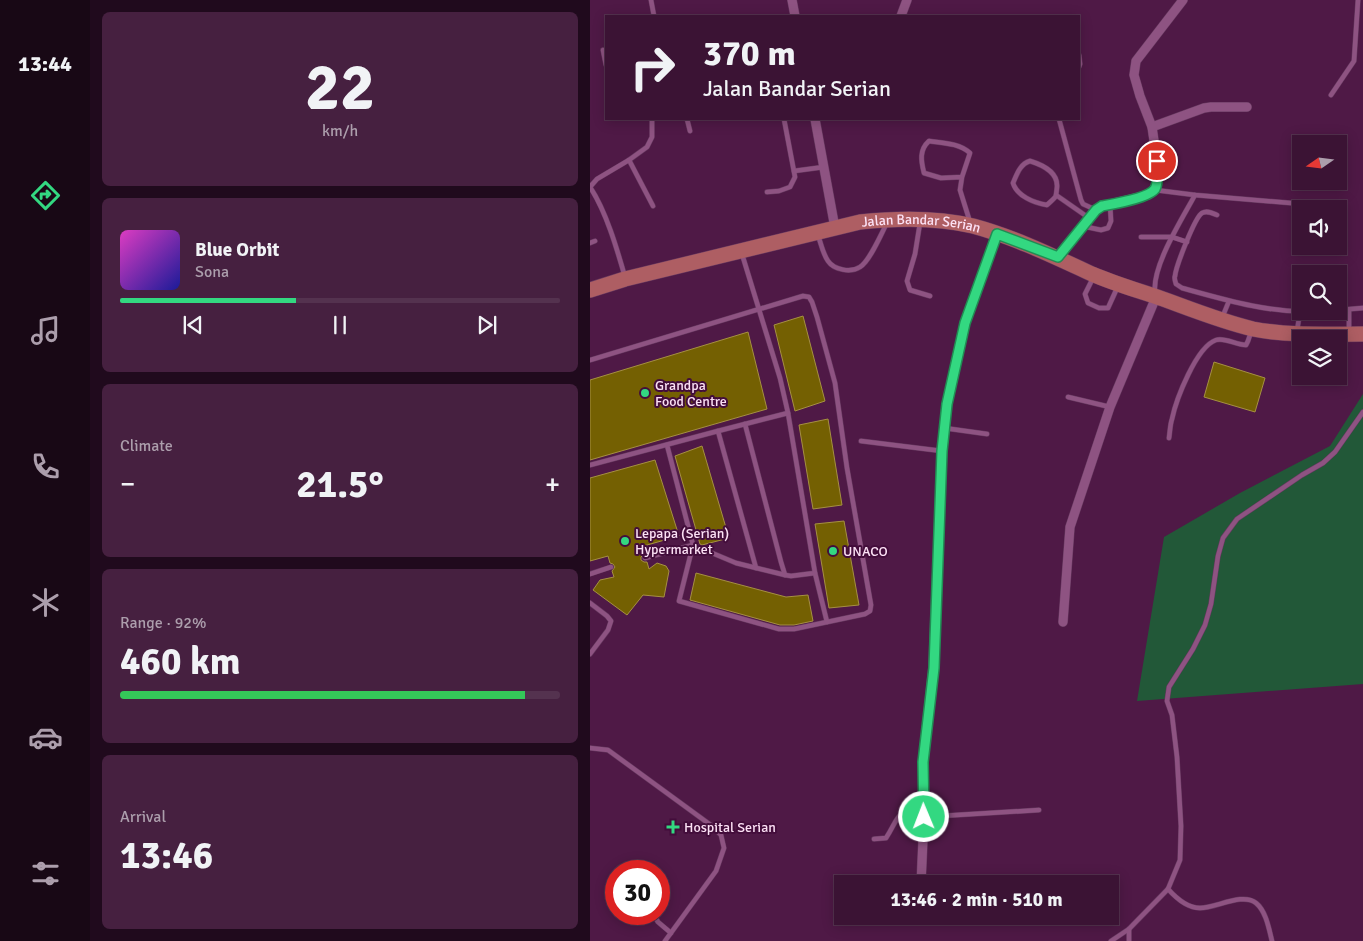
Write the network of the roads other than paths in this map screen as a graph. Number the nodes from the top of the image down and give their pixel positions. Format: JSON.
{"nodes":[{"id":1,"x":651,"y":0,"type":"edge"},
{"id":2,"x":792,"y":0,"type":"edge"},
{"id":3,"x":907,"y":0,"type":"edge"},
{"id":4,"x":1184,"y":0,"type":"edge"},
{"id":5,"x":1358,"y":0,"type":"edge"},
{"id":6,"x":654,"y":15,"type":"edge"},
{"id":7,"x":795,"y":15,"type":"edge"},
{"id":8,"x":901,"y":15,"type":"edge"},
{"id":9,"x":603,"y":50,"type":"dead end"},
{"id":10,"x":605,"y":60,"type":"edge"},
{"id":11,"x":1331,"y":95,"type":"dead end"},
{"id":12,"x":1247,"y":107,"type":"dead end"},
{"id":13,"x":652,"y":120,"type":"edge"},
{"id":14,"x":687,"y":120,"type":"edge"},
{"id":15,"x":784,"y":120,"type":"edge"},
{"id":16,"x":815,"y":120,"type":"edge"},
{"id":17,"x":1059,"y":120,"type":"edge"},
{"id":18,"x":1152,"y":127,"type":"junction"},
{"id":19,"x":690,"y":131,"type":"dead end"},
{"id":20,"x":629,"y":160,"type":"junction"},
{"id":21,"x":824,"y":167,"type":"junction"},
{"id":22,"x":794,"y":171,"type":"junction"},
{"id":23,"x":962,"y":178,"type":"junction"},
{"id":24,"x":590,"y":187,"type":"edge"},
{"id":25,"x":1154,"y":190,"type":"junction"},
{"id":26,"x":767,"y":192,"type":"dead end"},
{"id":27,"x":1056,"y":195,"type":"junction"},
{"id":28,"x":1195,"y":195,"type":"junction"},
{"id":29,"x":1292,"y":203,"type":"edge"},
{"id":30,"x":1110,"y":204,"type":"junction"},
{"id":31,"x":653,"y":206,"type":"dead end"},
{"id":32,"x":1096,"y":210,"type":"junction"},
{"id":33,"x":1217,"y":215,"type":"dead end"},
{"id":34,"x":1089,"y":218,"type":"junction"},
{"id":35,"x":889,"y":219,"type":"junction"},
{"id":36,"x":921,"y":219,"type":"junction"},
{"id":37,"x":971,"y":226,"type":"junction"},
{"id":38,"x":1082,"y":226,"type":"junction"},
{"id":39,"x":835,"y":228,"type":"junction"},
{"id":40,"x":817,"y":232,"type":"junction"},
{"id":41,"x":997,"y":234,"type":"junction"},
{"id":42,"x":1172,"y":237,"type":"junction"},
{"id":43,"x":1142,"y":238,"type":"dead end"},
{"id":44,"x":1187,"y":242,"type":"junction"},
{"id":45,"x":741,"y":251,"type":"junction"},
{"id":46,"x":1058,"y":257,"type":"junction"},
{"id":47,"x":1094,"y":274,"type":"junction"},
{"id":48,"x":625,"y":279,"type":"junction"},
{"id":49,"x":1119,"y":283,"type":"junction"},
{"id":50,"x":590,"y":290,"type":"edge"},
{"id":51,"x":930,"y":296,"type":"dead end"},
{"id":52,"x":1156,"y":297,"type":"junction"},
{"id":53,"x":1228,"y":300,"type":"junction"},
{"id":54,"x":760,"y":308,"type":"junction"},
{"id":55,"x":1363,"y":308,"type":"edge"},
{"id":56,"x":1349,"y":310,"type":"joint"},
{"id":57,"x":1292,"y":311,"type":"edge"},
{"id":58,"x":1221,"y":319,"type":"junction"},
{"id":59,"x":1252,"y":329,"type":"junction"},
{"id":60,"x":1292,"y":333,"type":"edge"},
{"id":61,"x":1356,"y":334,"type":"edge"},
{"id":62,"x":590,"y":360,"type":"edge"},
{"id":63,"x":1068,"y":396,"type":"dead end"},
{"id":64,"x":1110,"y":407,"type":"junction"},
{"id":65,"x":1363,"y":412,"type":"edge"},
{"id":66,"x":788,"y":414,"type":"junction"},
{"id":67,"x":745,"y":424,"type":"junction"},
{"id":68,"x":944,"y":428,"type":"junction"},
{"id":69,"x":718,"y":431,"type":"junction"},
{"id":70,"x":987,"y":434,"type":"dead end"},
{"id":71,"x":1169,"y":438,"type":"dead end"},
{"id":72,"x":861,"y":441,"type":"dead end"},
{"id":73,"x":667,"y":445,"type":"junction"},
{"id":74,"x":942,"y":451,"type":"junction"},
{"id":75,"x":590,"y":465,"type":"edge"},
{"id":76,"x":693,"y":545,"type":"junction"},
{"id":77,"x":645,"y":558,"type":"dead end"},
{"id":78,"x":611,"y":567,"type":"dead end"},
{"id":79,"x":756,"y":568,"type":"junction"},
{"id":80,"x":815,"y":573,"type":"junction"},
{"id":81,"x":590,"y":574,"type":"edge"},
{"id":82,"x":786,"y":575,"type":"junction"},
{"id":83,"x":590,"y":603,"type":"edge"},
{"id":84,"x":827,"y":622,"type":"junction"},
{"id":85,"x":1063,"y":622,"type":"dead end"},
{"id":86,"x":590,"y":654,"type":"edge"},
{"id":87,"x":590,"y":748,"type":"edge"},
{"id":88,"x":924,"y":806,"type":"junction"},
{"id":89,"x":1039,"y":810,"type":"dead end"},
{"id":90,"x":924,"y":817,"type":"junction"},
{"id":91,"x":874,"y":840,"type":"dead end"},
{"id":92,"x":921,"y":875,"type":"edge"},
{"id":93,"x":1168,"y":889,"type":"junction"},
{"id":94,"x":662,"y":925,"type":"edge"},
{"id":95,"x":1129,"y":929,"type":"junction"},
{"id":96,"x":671,"y":933,"type":"junction"},
{"id":97,"x":665,"y":941,"type":"edge"},
{"id":98,"x":1110,"y":941,"type":"edge"},
{"id":99,"x":1129,"y":941,"type":"edge"},
{"id":100,"x":1272,"y":941,"type":"edge"}],
"edges":[{"from":1,"to":6,"type":"lane"},
{"from":2,"to":7,"type":"street"},
{"from":3,"to":8,"type":"street"},
{"from":4,"to":18,"type":"street"},
{"from":5,"to":11,"type":"lane"},
{"from":9,"to":10,"type":"lane"},
{"from":12,"to":18,"type":"street"},
{"from":13,"to":20,"type":"lane"},
{"from":14,"to":19,"type":"lane"},
{"from":15,"to":22,"type":"lane"},
{"from":16,"to":21,"type":"street"},
{"from":17,"to":32,"type":"lane"},
{"from":18,"to":25,"type":"street"},
{"from":20,"to":24,"type":"lane"},
{"from":20,"to":31,"type":"lane"},
{"from":21,"to":22,"type":"lane"},
{"from":21,"to":39,"type":"street"},
{"from":22,"to":26,"type":"lane"},
{"from":23,"to":23,"type":"lane"},
{"from":23,"to":37,"type":"lane"},
{"from":24,"to":48,"type":"lane"},
{"from":25,"to":28,"type":"lane"},
{"from":25,"to":30,"type":"street"},
{"from":27,"to":27,"type":"lane"},
{"from":27,"to":34,"type":"lane"},
{"from":28,"to":29,"type":"lane"},
{"from":28,"to":42,"type":"lane"},
{"from":30,"to":32,"type":"street"},
{"from":30,"to":38,"type":"lane"},
{"from":32,"to":34,"type":"street"},
{"from":33,"to":44,"type":"lane"},
{"from":34,"to":38,"type":"street"},
{"from":35,"to":36,"type":"main road","name":"Jalan Bandar Serian"},
{"from":35,"to":39,"type":"main road","name":"Jalan Bandar Serian"},
{"from":35,"to":40,"type":"lane"},
{"from":36,"to":37,"type":"main road","name":"Jalan Bandar Serian"},
{"from":36,"to":51,"type":"lane"},
{"from":37,"to":41,"type":"main road","name":"Jalan Bandar Serian"},
{"from":38,"to":46,"type":"street"},
{"from":39,"to":40,"type":"main road","name":"Jalan Bandar Serian"},
{"from":40,"to":45,"type":"main road","name":"Jalan Bandar Serian"},
{"from":41,"to":46,"type":"main road","name":"Jalan Bandar Serian"},
{"from":41,"to":68,"type":"street"},
{"from":42,"to":43,"type":"lane"},
{"from":42,"to":44,"type":"lane"},
{"from":42,"to":52,"type":"lane"},
{"from":44,"to":53,"type":"lane"},
{"from":45,"to":48,"type":"main road","name":"Jalan Bandar Serian"},
{"from":45,"to":54,"type":"lane"},
{"from":46,"to":47,"type":"main road","name":"Jalan Bandar Serian"},
{"from":47,"to":49,"type":"main road","name":"Jalan Bandar Serian"},
{"from":47,"to":49,"type":"lane"},
{"from":48,"to":50,"type":"main road","name":"Jalan Bandar Serian"},
{"from":49,"to":52,"type":"main road","name":"Jalan Bandar Serian"},
{"from":52,"to":58,"type":"main road","name":"Jalan Bandar Serian"},
{"from":52,"to":64,"type":"street"},
{"from":53,"to":57,"type":"lane"},
{"from":53,"to":58,"type":"lane"},
{"from":54,"to":62,"type":"lane"},
{"from":54,"to":66,"type":"lane"},
{"from":54,"to":84,"type":"lane"},
{"from":55,"to":56,"type":"lane"},
{"from":56,"to":61,"type":"lane"},
{"from":58,"to":59,"type":"main road","name":"Jalan Bandar Serian"},
{"from":59,"to":60,"type":"main road","name":"Jalan Bandar Serian"},
{"from":59,"to":71,"type":"lane"},
{"from":63,"to":64,"type":"lane"},
{"from":64,"to":85,"type":"street"},
{"from":65,"to":93,"type":"lane"},
{"from":66,"to":67,"type":"lane"},
{"from":66,"to":80,"type":"lane"},
{"from":67,"to":69,"type":"lane"},
{"from":67,"to":82,"type":"lane"},
{"from":68,"to":70,"type":"lane"},
{"from":68,"to":74,"type":"street"},
{"from":69,"to":73,"type":"lane"},
{"from":69,"to":79,"type":"lane"},
{"from":72,"to":74,"type":"lane"},
{"from":73,"to":75,"type":"lane"},
{"from":73,"to":76,"type":"lane"},
{"from":74,"to":88,"type":"street"},
{"from":76,"to":77,"type":"lane"},
{"from":76,"to":79,"type":"lane"},
{"from":76,"to":84,"type":"lane"},
{"from":78,"to":81,"type":"lane"},
{"from":79,"to":82,"type":"lane"},
{"from":80,"to":82,"type":"lane"},
{"from":80,"to":84,"type":"lane"},
{"from":83,"to":86,"type":"lane"},
{"from":87,"to":96,"type":"lane"},
{"from":88,"to":90,"type":"street"},
{"from":88,"to":91,"type":"lane"},
{"from":89,"to":90,"type":"lane"},
{"from":90,"to":92,"type":"street"},
{"from":93,"to":95,"type":"lane"},
{"from":93,"to":100,"type":"lane"},
{"from":94,"to":96,"type":"lane"},
{"from":95,"to":98,"type":"lane"},
{"from":95,"to":99,"type":"lane"},
{"from":96,"to":97,"type":"lane"}]}
